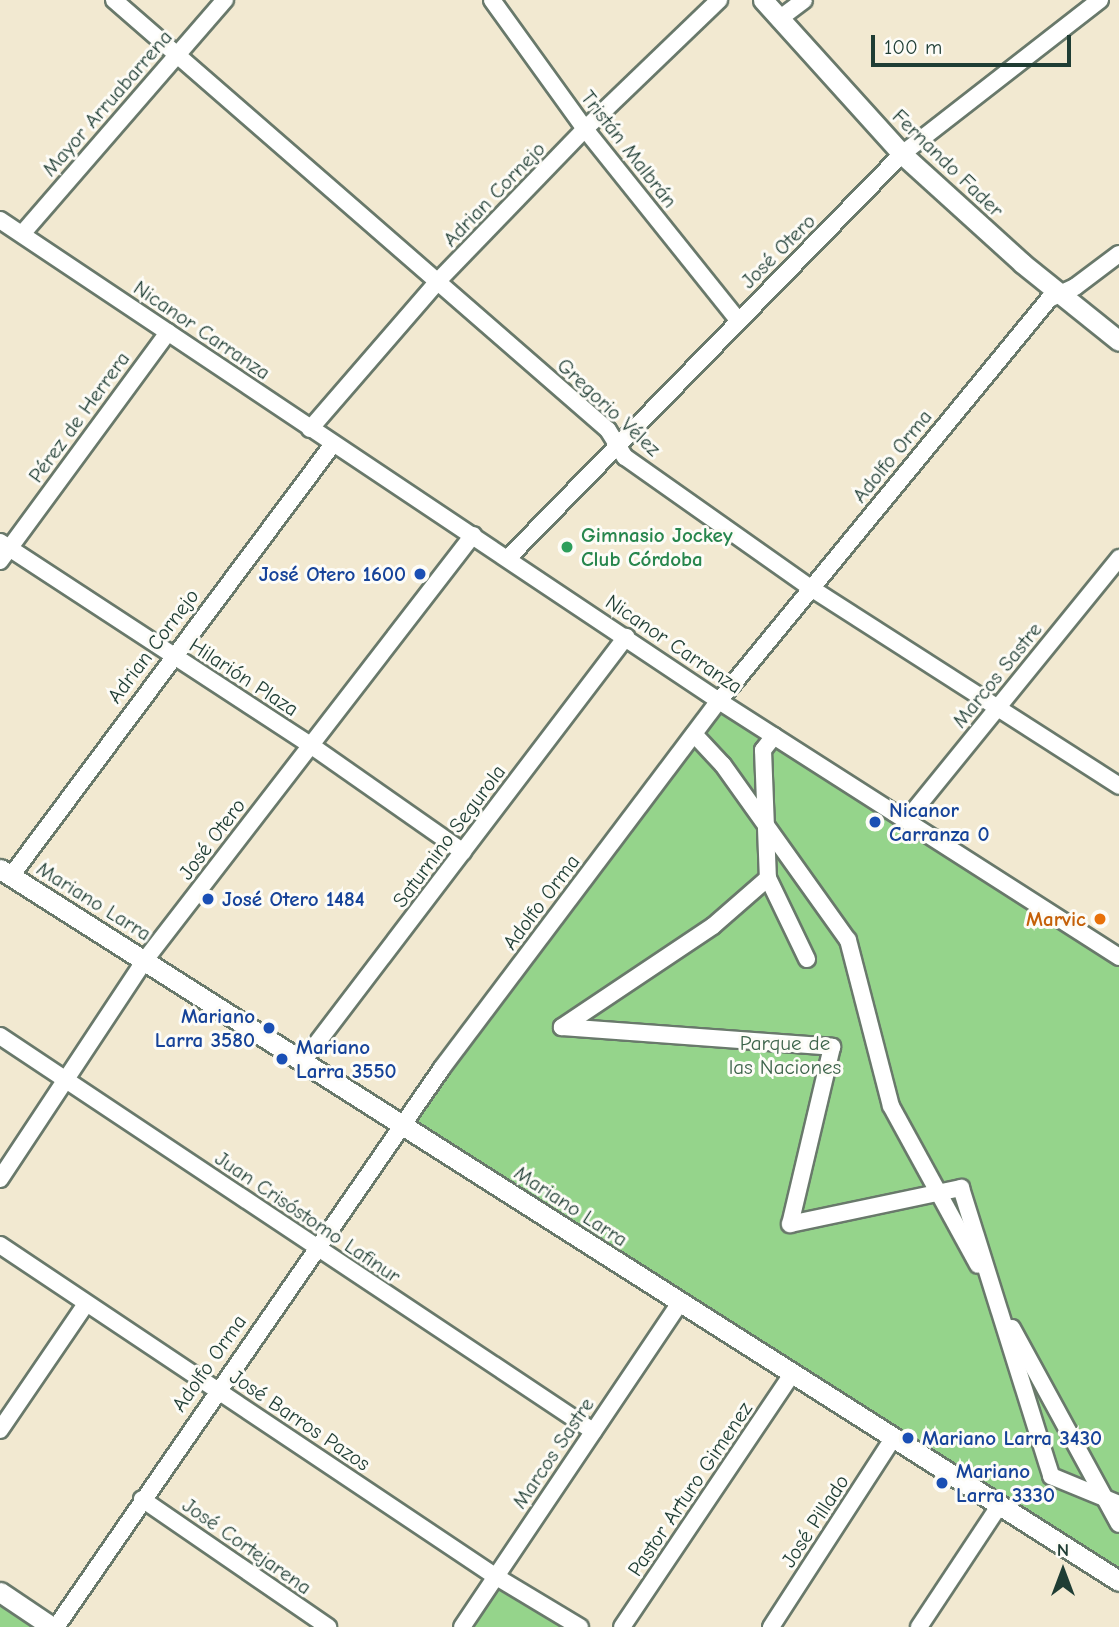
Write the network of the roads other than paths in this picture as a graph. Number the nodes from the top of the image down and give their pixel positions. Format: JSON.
{"nodes":[{"id":1,"x":114,"y":0,"type":"edge"},
{"id":2,"x":225,"y":0,"type":"edge"},
{"id":3,"x":492,"y":0,"type":"edge"},
{"id":4,"x":719,"y":0,"type":"edge"},
{"id":5,"x":763,"y":0,"type":"edge"},
{"id":6,"x":804,"y":0,"type":"edge"},
{"id":7,"x":1100,"y":0,"type":"edge"},
{"id":8,"x":779,"y":19,"type":"junction"},
{"id":9,"x":176,"y":53,"type":"junction"},
{"id":10,"x":585,"y":129,"type":"junction"},
{"id":11,"x":902,"y":155,"type":"junction"},
{"id":12,"x":0,"y":220,"type":"edge"},
{"id":13,"x":22,"y":234,"type":"junction"},
{"id":14,"x":1119,"y":254,"type":"edge"},
{"id":15,"x":439,"y":281,"type":"junction"},
{"id":16,"x":1061,"y":294,"type":"junction"},
{"id":17,"x":738,"y":320,"type":"junction"},
{"id":18,"x":168,"y":332,"type":"junction"},
{"id":19,"x":1119,"y":341,"type":"edge"},
{"id":20,"x":310,"y":429,"type":"junction"},
{"id":21,"x":616,"y":443,"type":"junction"},
{"id":22,"x":332,"y":444,"type":"junction"},
{"id":23,"x":473,"y":535,"type":"junction"},
{"id":24,"x":3,"y":551,"type":"edge"},
{"id":25,"x":508,"y":558,"type":"junction"},
{"id":26,"x":1119,"y":558,"type":"edge"},
{"id":27,"x":811,"y":588,"type":"junction"},
{"id":28,"x":626,"y":637,"type":"junction"},
{"id":29,"x":172,"y":655,"type":"junction"},
{"id":30,"x":719,"y":701,"type":"junction"},
{"id":31,"x":998,"y":707,"type":"junction"},
{"id":32,"x":695,"y":734,"type":"junction"},
{"id":33,"x":774,"y":736,"type":"junction"},
{"id":34,"x":309,"y":744,"type":"junction"},
{"id":35,"x":1119,"y":786,"type":"edge"},
{"id":36,"x":908,"y":818,"type":"junction"},
{"id":37,"x":766,"y":825,"type":"junction"},
{"id":38,"x":463,"y":852,"type":"junction"},
{"id":39,"x":6,"y":872,"type":"edge"},
{"id":40,"x":768,"y":878,"type":"junction"},
{"id":41,"x":1119,"y":957,"type":"edge"},
{"id":42,"x":145,"y":960,"type":"junction"},
{"id":43,"x":807,"y":960,"type":"dead end"},
{"id":44,"x":0,"y":1036,"type":"edge"},
{"id":45,"x":304,"y":1060,"type":"junction"},
{"id":46,"x":65,"y":1079,"type":"junction"},
{"id":47,"x":403,"y":1126,"type":"junction"},
{"id":48,"x":0,"y":1179,"type":"edge"},
{"id":49,"x":938,"y":1193,"type":"junction"},
{"id":50,"x":0,"y":1245,"type":"edge"},
{"id":51,"x":316,"y":1248,"type":"junction"},
{"id":52,"x":994,"y":1296,"type":"junction"},
{"id":53,"x":680,"y":1303,"type":"junction"},
{"id":54,"x":86,"y":1304,"type":"junction"},
{"id":55,"x":792,"y":1374,"type":"junction"},
{"id":56,"x":216,"y":1389,"type":"junction"},
{"id":57,"x":0,"y":1430,"type":"edge"},
{"id":58,"x":593,"y":1431,"type":"junction"},
{"id":59,"x":894,"y":1437,"type":"junction"},
{"id":60,"x":142,"y":1499,"type":"junction"},
{"id":61,"x":1112,"y":1501,"type":"edge"},
{"id":62,"x":999,"y":1506,"type":"junction"},
{"id":63,"x":1117,"y":1529,"type":"edge"},
{"id":64,"x":495,"y":1576,"type":"junction"},
{"id":65,"x":1119,"y":1581,"type":"edge"},
{"id":66,"x":0,"y":1592,"type":"edge"},
{"id":67,"x":54,"y":1627,"type":"edge"},
{"id":68,"x":328,"y":1627,"type":"edge"},
{"id":69,"x":462,"y":1627,"type":"edge"},
{"id":70,"x":580,"y":1627,"type":"edge"},
{"id":71,"x":622,"y":1627,"type":"edge"},
{"id":72,"x":771,"y":1627,"type":"edge"},
{"id":73,"x":919,"y":1627,"type":"edge"}],
"edges":[{"from":1,"to":9,"type":"street","name":"Gregorio Vélez"},
{"from":2,"to":9,"type":"street","name":"Mayor Arruabarrena"},
{"from":3,"to":10,"type":"street","name":"Tristán Malbrán"},
{"from":4,"to":10,"type":"street","name":"Adrian Cornejo"},
{"from":5,"to":8,"type":"main road","name":"Fernando Fader"},
{"from":6,"to":8,"type":"street"},
{"from":7,"to":11,"type":"street","name":"José Otero"},
{"from":8,"to":11,"type":"main road","name":"Fernando Fader"},
{"from":9,"to":13,"type":"street","name":"Mayor Arruabarrena"},
{"from":9,"to":15,"type":"street","name":"Gregorio Vélez"},
{"from":10,"to":15,"type":"street","name":"Adrian Cornejo"},
{"from":10,"to":17,"type":"street","name":"Tristán Malbrán"},
{"from":11,"to":16,"type":"main road","name":"Fernando Fader"},
{"from":11,"to":17,"type":"street","name":"José Otero"},
{"from":12,"to":13,"type":"street","name":"Nicanor Carranza"},
{"from":13,"to":18,"type":"street","name":"Nicanor Carranza"},
{"from":14,"to":16,"type":"street","name":"Adolfo Orma"},
{"from":15,"to":20,"type":"street","name":"Adrian Cornejo"},
{"from":15,"to":21,"type":"street","name":"Gregorio Vélez"},
{"from":16,"to":19,"type":"main road","name":"Fernando Fader"},
{"from":16,"to":27,"type":"street","name":"Adolfo Orma"},
{"from":17,"to":21,"type":"street","name":"José Otero"},
{"from":18,"to":20,"type":"street","name":"Nicanor Carranza"},
{"from":18,"to":24,"type":"street","name":"Pérez de Herrera"},
{"from":20,"to":22,"type":"street","name":"Nicanor Carranza"},
{"from":21,"to":25,"type":"street","name":"José Otero"},
{"from":21,"to":27,"type":"street","name":"Gregorio Vélez"},
{"from":22,"to":23,"type":"street","name":"Nicanor Carranza"},
{"from":22,"to":29,"type":"street","name":"Adrian Cornejo"},
{"from":23,"to":25,"type":"street","name":"Nicanor Carranza"},
{"from":23,"to":34,"type":"street","name":"José Otero"},
{"from":24,"to":29,"type":"street","name":"Hilarión Plaza"},
{"from":25,"to":28,"type":"street","name":"Nicanor Carranza"},
{"from":26,"to":31,"type":"street","name":"Marcos Sastre"},
{"from":27,"to":30,"type":"street","name":"Adolfo Orma"},
{"from":27,"to":31,"type":"street","name":"Gregorio Vélez"},
{"from":28,"to":30,"type":"street","name":"Nicanor Carranza"},
{"from":28,"to":38,"type":"street","name":"Saturnino Segurola"},
{"from":29,"to":34,"type":"street","name":"Hilarión Plaza"},
{"from":29,"to":39,"type":"street","name":"Adrian Cornejo"},
{"from":30,"to":32,"type":"street","name":"Adolfo Orma"},
{"from":30,"to":33,"type":"street","name":"Nicanor Carranza"},
{"from":31,"to":35,"type":"street","name":"Gregorio Vélez"},
{"from":31,"to":36,"type":"street","name":"Marcos Sastre"},
{"from":32,"to":37,"type":"street"},
{"from":32,"to":47,"type":"street","name":"Adolfo Orma"},
{"from":33,"to":36,"type":"street","name":"Nicanor Carranza"},
{"from":33,"to":37,"type":"street"},
{"from":34,"to":38,"type":"street","name":"Hilarión Plaza"},
{"from":34,"to":42,"type":"street","name":"José Otero"},
{"from":36,"to":41,"type":"street","name":"Nicanor Carranza"},
{"from":37,"to":40,"type":"street"},
{"from":37,"to":49,"type":"street"},
{"from":38,"to":45,"type":"street","name":"Saturnino Segurola"},
{"from":39,"to":42,"type":"main road","name":"Mariano Larra"},
{"from":40,"to":43,"type":"street"},
{"from":40,"to":49,"type":"street"},
{"from":42,"to":45,"type":"main road","name":"Mariano Larra"},
{"from":42,"to":46,"type":"street","name":"José Otero"},
{"from":44,"to":46,"type":"street","name":"Juan Crisóstomo Lafinur"},
{"from":45,"to":47,"type":"main road","name":"Mariano Larra"},
{"from":46,"to":48,"type":"street","name":"José Otero"},
{"from":46,"to":51,"type":"street","name":"Juan Crisóstomo Lafinur"},
{"from":47,"to":51,"type":"street","name":"Adolfo Orma"},
{"from":47,"to":53,"type":"main road","name":"Mariano Larra"},
{"from":49,"to":52,"type":"street"},
{"from":49,"to":52,"type":"street"},
{"from":50,"to":54,"type":"street","name":"José Barros Pazos"},
{"from":51,"to":56,"type":"street","name":"Adolfo Orma"},
{"from":51,"to":58,"type":"street","name":"Juan Crisóstomo Lafinur"},
{"from":52,"to":61,"type":"street"},
{"from":52,"to":61,"type":"street"},
{"from":53,"to":55,"type":"main road","name":"Mariano Larra"},
{"from":53,"to":58,"type":"street","name":"Marcos Sastre"},
{"from":54,"to":56,"type":"street","name":"José Barros Pazos"},
{"from":54,"to":57,"type":"street"},
{"from":55,"to":59,"type":"main road","name":"Mariano Larra"},
{"from":55,"to":71,"type":"street","name":"Pastor Arturo Gimenez"},
{"from":56,"to":60,"type":"street","name":"Adolfo Orma"},
{"from":56,"to":64,"type":"street","name":"José Barros Pazos"},
{"from":58,"to":64,"type":"street","name":"Marcos Sastre"},
{"from":59,"to":62,"type":"main road","name":"Mariano Larra"},
{"from":59,"to":72,"type":"street","name":"José Pillado"},
{"from":60,"to":67,"type":"street","name":"Adolfo Orma"},
{"from":60,"to":68,"type":"street","name":"José Cortejarena"},
{"from":61,"to":63,"type":"street"},
{"from":62,"to":65,"type":"main road","name":"Mariano Larra"},
{"from":62,"to":73,"type":"street"},
{"from":64,"to":69,"type":"street","name":"Marcos Sastre"},
{"from":64,"to":70,"type":"street","name":"José Barros Pazos"},
{"from":66,"to":67,"type":"main road"}]}
